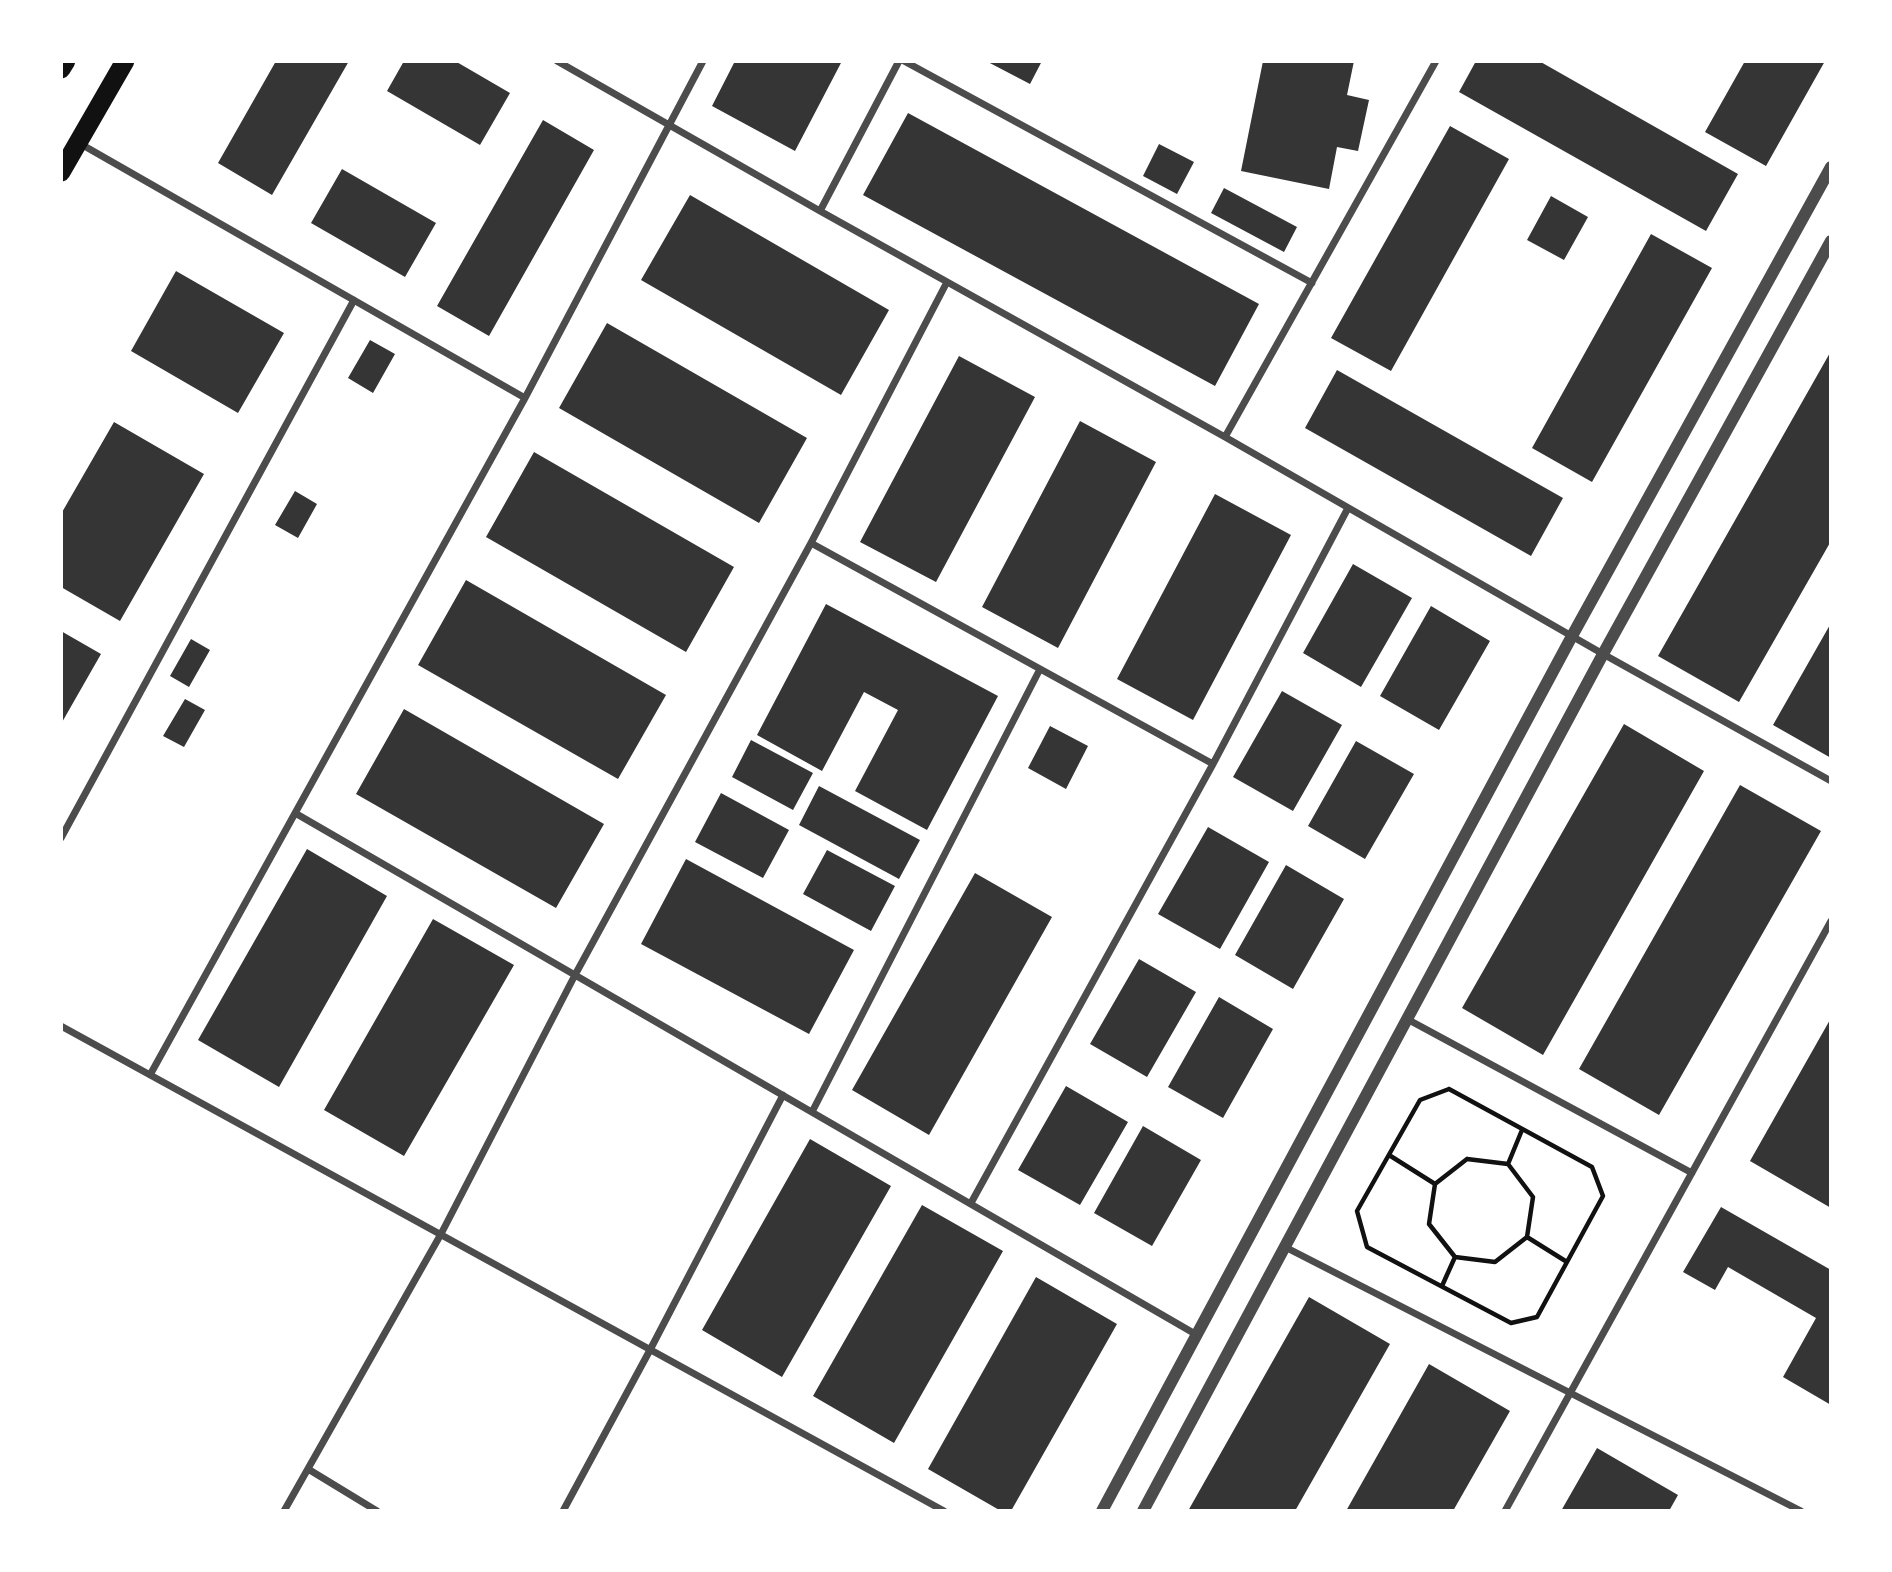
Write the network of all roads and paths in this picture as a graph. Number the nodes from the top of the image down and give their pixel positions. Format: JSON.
{"nodes":[{"id":1,"x":66,"y":61,"type":"edge"},
{"id":2,"x":125,"y":61,"type":"edge"},
{"id":3,"x":557,"y":61,"type":"edge"},
{"id":4,"x":702,"y":61,"type":"edge"},
{"id":5,"x":901,"y":61,"type":"edge"},
{"id":6,"x":1436,"y":61,"type":"edge"},
{"id":7,"x":61,"y":69,"type":"edge"},
{"id":8,"x":669,"y":125,"type":"junction"},
{"id":9,"x":78,"y":142,"type":"junction"},
{"id":10,"x":1831,"y":167,"type":"edge"},
{"id":11,"x":61,"y":172,"type":"edge"},
{"id":12,"x":820,"y":211,"type":"junction"},
{"id":13,"x":1831,"y":241,"type":"edge"},
{"id":14,"x":947,"y":282,"type":"junction"},
{"id":15,"x":1312,"y":283,"type":"junction"},
{"id":16,"x":354,"y":300,"type":"junction"},
{"id":17,"x":525,"y":397,"type":"junction"},
{"id":18,"x":1225,"y":438,"type":"junction"},
{"id":19,"x":1348,"y":508,"type":"junction"},
{"id":20,"x":811,"y":543,"type":"junction"},
{"id":21,"x":1572,"y":636,"type":"junction"},
{"id":22,"x":1603,"y":654,"type":"junction"},
{"id":23,"x":1040,"y":669,"type":"junction"},
{"id":24,"x":1213,"y":764,"type":"junction"},
{"id":25,"x":1831,"y":781,"type":"edge"},
{"id":26,"x":295,"y":813,"type":"junction"},
{"id":27,"x":61,"y":838,"type":"edge"},
{"id":28,"x":1831,"y":921,"type":"edge"},
{"id":29,"x":575,"y":975,"type":"junction"},
{"id":30,"x":1407,"y":1019,"type":"junction"},
{"id":31,"x":61,"y":1026,"type":"edge"},
{"id":32,"x":150,"y":1075,"type":"junction"},
{"id":33,"x":783,"y":1095,"type":"junction"},
{"id":34,"x":812,"y":1112,"type":"junction"},
{"id":35,"x":1523,"y":1129,"type":"junction"},
{"id":36,"x":1389,"y":1154,"type":"junction"},
{"id":37,"x":1508,"y":1164,"type":"junction"},
{"id":38,"x":1692,"y":1173,"type":"junction"},
{"id":39,"x":1435,"y":1184,"type":"junction"},
{"id":40,"x":971,"y":1203,"type":"junction"},
{"id":41,"x":441,"y":1234,"type":"junction"},
{"id":42,"x":1527,"y":1237,"type":"junction"},
{"id":43,"x":1285,"y":1247,"type":"junction"},
{"id":44,"x":1455,"y":1257,"type":"junction"},
{"id":45,"x":1567,"y":1262,"type":"junction"},
{"id":46,"x":1441,"y":1286,"type":"junction"},
{"id":47,"x":1197,"y":1335,"type":"junction"},
{"id":48,"x":650,"y":1350,"type":"junction"},
{"id":49,"x":1570,"y":1392,"type":"junction"},
{"id":50,"x":308,"y":1469,"type":"junction"},
{"id":51,"x":284,"y":1511,"type":"edge"},
{"id":52,"x":377,"y":1511,"type":"edge"},
{"id":53,"x":563,"y":1511,"type":"edge"},
{"id":54,"x":944,"y":1511,"type":"edge"},
{"id":55,"x":1102,"y":1511,"type":"edge"},
{"id":56,"x":1143,"y":1511,"type":"edge"},
{"id":57,"x":1505,"y":1511,"type":"edge"},
{"id":58,"x":1801,"y":1511,"type":"edge"}],
"edges":[{"from":1,"to":7,"type":"highway"},
{"from":2,"to":9,"type":"highway"},
{"from":3,"to":8,"type":"street"},
{"from":4,"to":8,"type":"street"},
{"from":5,"to":12,"type":"street"},
{"from":5,"to":15,"type":"street"},
{"from":6,"to":15,"type":"street"},
{"from":8,"to":12,"type":"street"},
{"from":8,"to":17,"type":"street"},
{"from":9,"to":11,"type":"highway"},
{"from":9,"to":16,"type":"street"},
{"from":10,"to":21,"type":"street"},
{"from":12,"to":14,"type":"street"},
{"from":13,"to":22,"type":"street"},
{"from":14,"to":18,"type":"street"},
{"from":14,"to":20,"type":"street"},
{"from":15,"to":18,"type":"street"},
{"from":16,"to":17,"type":"street"},
{"from":16,"to":27,"type":"street"},
{"from":17,"to":26,"type":"street"},
{"from":18,"to":19,"type":"street"},
{"from":19,"to":21,"type":"street"},
{"from":19,"to":24,"type":"street"},
{"from":20,"to":23,"type":"street"},
{"from":20,"to":29,"type":"street"},
{"from":21,"to":22,"type":"street"},
{"from":21,"to":47,"type":"street"},
{"from":22,"to":25,"type":"street"},
{"from":22,"to":30,"type":"street"},
{"from":23,"to":24,"type":"street"},
{"from":23,"to":34,"type":"street"},
{"from":24,"to":40,"type":"street"},
{"from":26,"to":29,"type":"street"},
{"from":26,"to":32,"type":"street"},
{"from":28,"to":38,"type":"street"},
{"from":29,"to":33,"type":"street"},
{"from":29,"to":41,"type":"street"},
{"from":30,"to":38,"type":"street"},
{"from":30,"to":43,"type":"street"},
{"from":31,"to":32,"type":"street"},
{"from":32,"to":41,"type":"street"},
{"from":33,"to":34,"type":"street"},
{"from":33,"to":48,"type":"street"},
{"from":34,"to":40,"type":"street"},
{"from":35,"to":36,"type":"path"},
{"from":35,"to":37,"type":"path"},
{"from":35,"to":45,"type":"path"},
{"from":36,"to":39,"type":"path"},
{"from":36,"to":46,"type":"path"},
{"from":37,"to":39,"type":"path"},
{"from":37,"to":42,"type":"path"},
{"from":38,"to":49,"type":"street"},
{"from":39,"to":44,"type":"path"},
{"from":40,"to":47,"type":"street"},
{"from":41,"to":48,"type":"street"},
{"from":41,"to":50,"type":"street"},
{"from":42,"to":44,"type":"path"},
{"from":42,"to":45,"type":"path"},
{"from":43,"to":49,"type":"street"},
{"from":43,"to":56,"type":"street"},
{"from":44,"to":46,"type":"path"},
{"from":45,"to":46,"type":"path"},
{"from":47,"to":55,"type":"street"},
{"from":48,"to":53,"type":"street"},
{"from":48,"to":54,"type":"street"},
{"from":49,"to":57,"type":"street"},
{"from":49,"to":58,"type":"street"},
{"from":50,"to":51,"type":"street"},
{"from":50,"to":52,"type":"street"}]}
